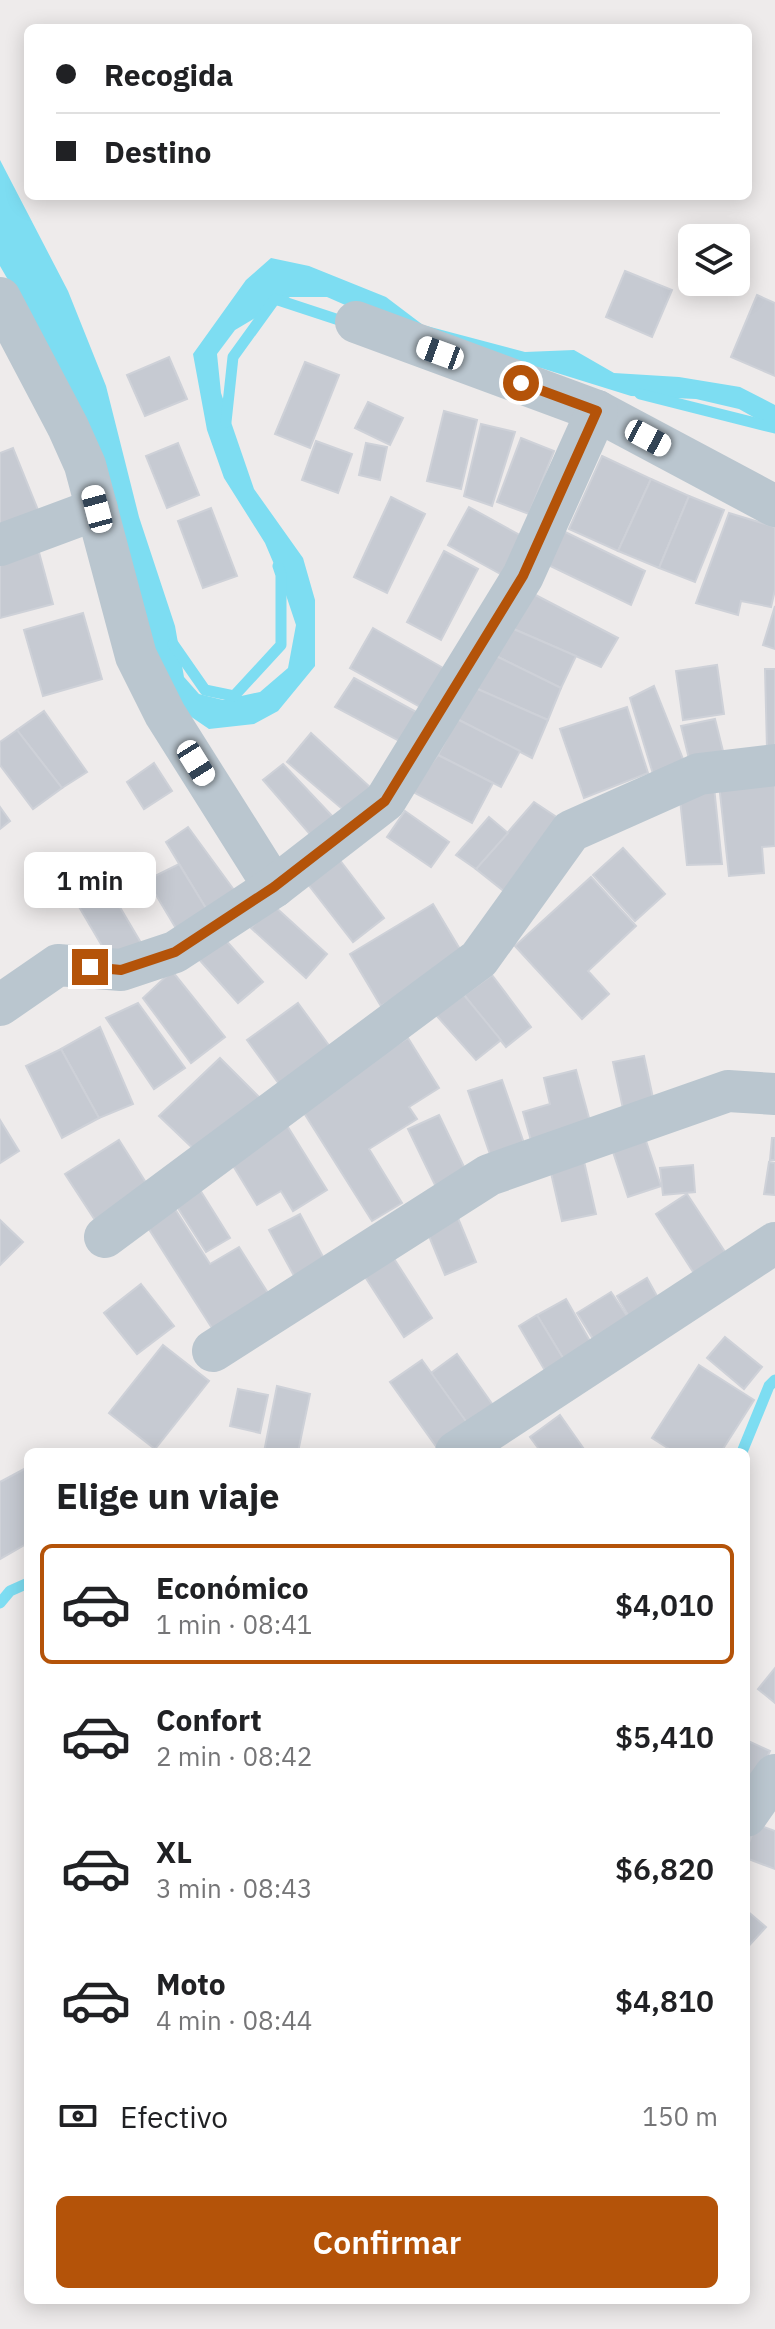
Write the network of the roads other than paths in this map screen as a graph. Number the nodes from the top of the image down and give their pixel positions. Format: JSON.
{"nodes":[{"id":1,"x":0,"y":298,"type":"edge"},
{"id":2,"x":356,"y":322,"type":"dead end"},
{"id":3,"x":597,"y":411,"type":"junction"},
{"id":4,"x":775,"y":506,"type":"edge"},
{"id":5,"x":97,"y":509,"type":"junction"},
{"id":6,"x":0,"y":545,"type":"edge"},
{"id":7,"x":775,"y":765,"type":"edge"},
{"id":8,"x":274,"y":887,"type":"junction"},
{"id":9,"x":0,"y":1005,"type":"edge"},
{"id":10,"x":775,"y":1094,"type":"edge"},
{"id":11,"x":105,"y":1237,"type":"dead end"},
{"id":12,"x":775,"y":1243,"type":"edge"},
{"id":13,"x":213,"y":1351,"type":"dead end"},
{"id":14,"x":462,"y":1448,"type":"edge"},
{"id":15,"x":775,"y":1775,"type":"edge"},
{"id":16,"x":750,"y":1810,"type":"edge"}],
"edges":[{"from":1,"to":5,"type":"street"},
{"from":2,"to":3,"type":"street"},
{"from":3,"to":4,"type":"street"},
{"from":3,"to":8,"type":"street"},
{"from":5,"to":6,"type":"street"},
{"from":5,"to":8,"type":"street"},
{"from":7,"to":11,"type":"street"},
{"from":8,"to":9,"type":"street"},
{"from":10,"to":13,"type":"street"},
{"from":12,"to":14,"type":"street"},
{"from":15,"to":16,"type":"street"}]}
